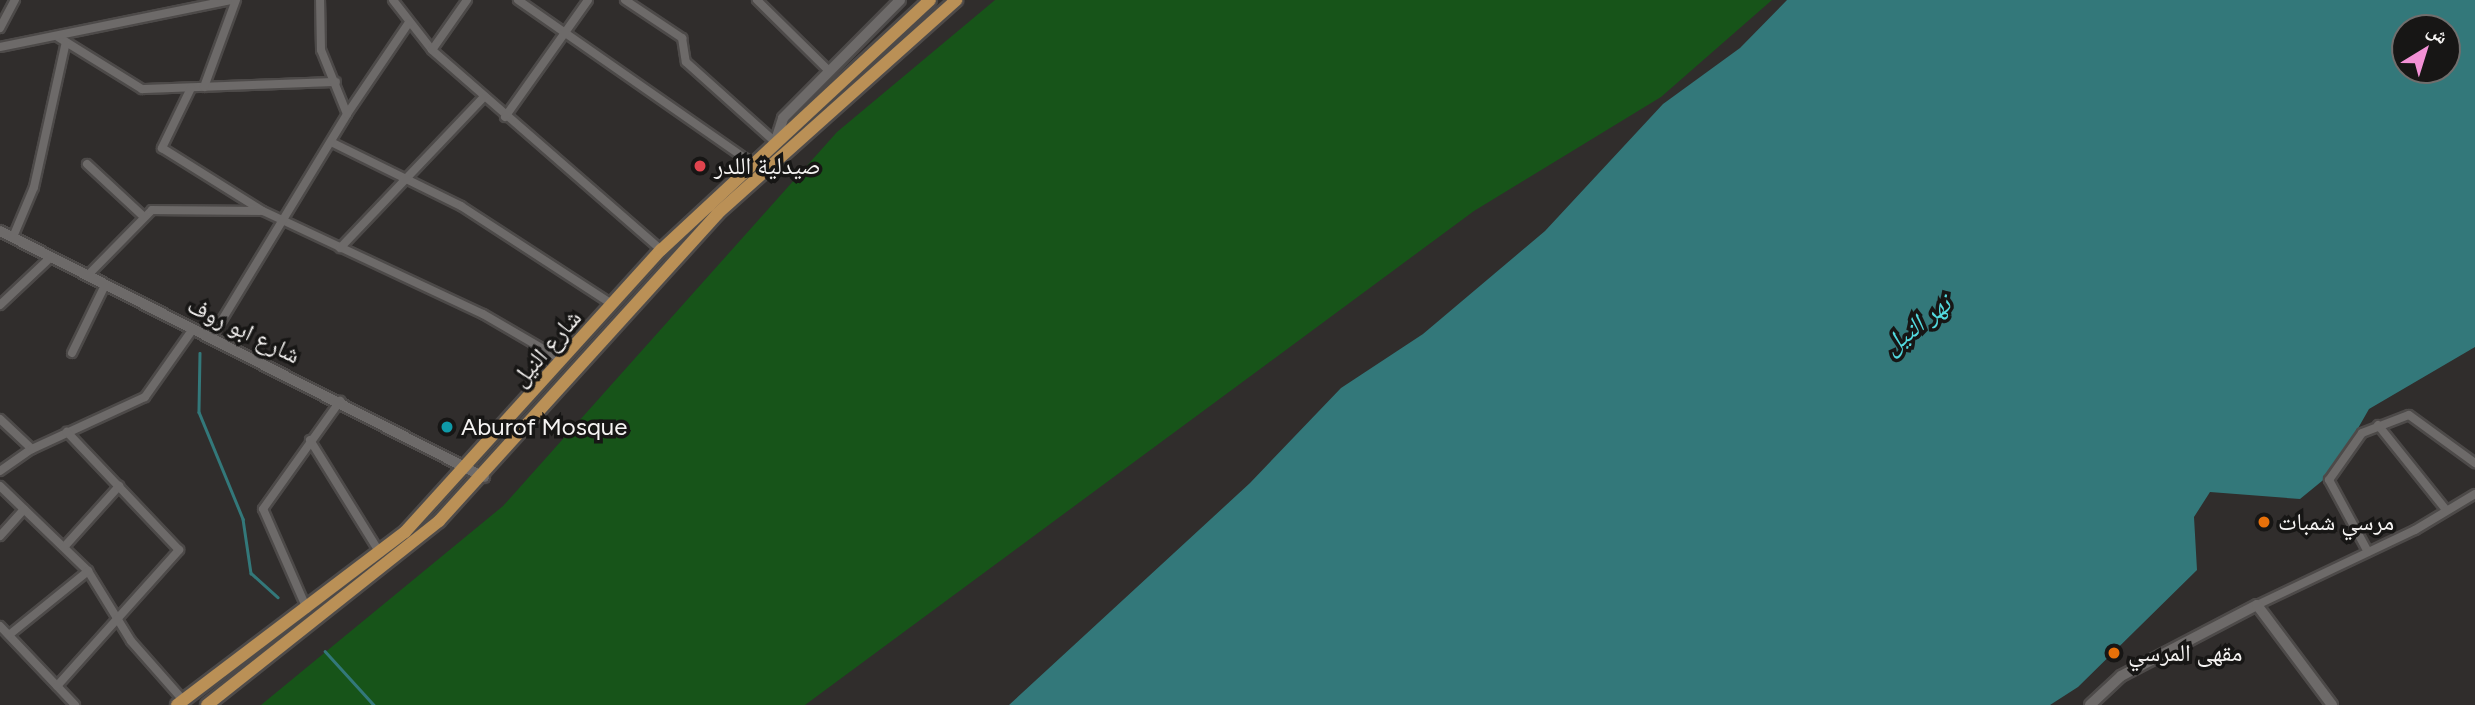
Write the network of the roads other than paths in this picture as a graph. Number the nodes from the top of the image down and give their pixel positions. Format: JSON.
{"nodes":[{"id":1,"x":15,"y":0,"type":"edge"},
{"id":2,"x":234,"y":0,"type":"edge"},
{"id":3,"x":320,"y":0,"type":"edge"},
{"id":4,"x":393,"y":0,"type":"edge"},
{"id":5,"x":467,"y":0,"type":"edge"},
{"id":6,"x":518,"y":0,"type":"edge"},
{"id":7,"x":589,"y":0,"type":"edge"},
{"id":8,"x":625,"y":0,"type":"edge"},
{"id":9,"x":757,"y":0,"type":"edge"},
{"id":10,"x":900,"y":0,"type":"edge"},
{"id":11,"x":930,"y":0,"type":"edge"},
{"id":12,"x":955,"y":0,"type":"edge"},
{"id":13,"x":203,"y":3,"type":"edge"},
{"id":14,"x":408,"y":24,"type":"junction"},
{"id":15,"x":0,"y":28,"type":"edge"},
{"id":16,"x":565,"y":36,"type":"junction"},
{"id":17,"x":62,"y":40,"type":"junction"},
{"id":18,"x":0,"y":47,"type":"edge"},
{"id":19,"x":432,"y":50,"type":"junction"},
{"id":20,"x":829,"y":71,"type":"junction"},
{"id":21,"x":336,"y":82,"type":"junction"},
{"id":22,"x":204,"y":87,"type":"junction"},
{"id":23,"x":191,"y":88,"type":"junction"},
{"id":24,"x":484,"y":97,"type":"junction"},
{"id":25,"x":347,"y":114,"type":"junction"},
{"id":26,"x":505,"y":117,"type":"junction"},
{"id":27,"x":775,"y":141,"type":"junction"},
{"id":28,"x":332,"y":143,"type":"junction"},
{"id":29,"x":752,"y":163,"type":"junction"},
{"id":30,"x":87,"y":164,"type":"dead end"},
{"id":31,"x":409,"y":178,"type":"junction"},
{"id":32,"x":263,"y":211,"type":"junction"},
{"id":33,"x":143,"y":216,"type":"junction"},
{"id":34,"x":280,"y":220,"type":"junction"},
{"id":35,"x":0,"y":231,"type":"edge"},
{"id":36,"x":13,"y":237,"type":"junction"},
{"id":37,"x":340,"y":248,"type":"junction"},
{"id":38,"x":661,"y":250,"type":"junction"},
{"id":39,"x":51,"y":257,"type":"junction"},
{"id":40,"x":90,"y":273,"type":"junction"},
{"id":41,"x":105,"y":285,"type":"junction"},
{"id":42,"x":612,"y":304,"type":"junction"},
{"id":43,"x":0,"y":305,"type":"edge"},
{"id":44,"x":193,"y":329,"type":"junction"},
{"id":45,"x":211,"y":338,"type":"junction"},
{"id":46,"x":72,"y":353,"type":"dead end"},
{"id":47,"x":562,"y":360,"type":"junction"},
{"id":48,"x":340,"y":401,"type":"junction"},
{"id":49,"x":0,"y":419,"type":"edge"},
{"id":50,"x":2378,"y":425,"type":"junction"},
{"id":51,"x":67,"y":432,"type":"junction"},
{"id":52,"x":310,"y":440,"type":"junction"},
{"id":53,"x":32,"y":449,"type":"junction"},
{"id":54,"x":2475,"y":463,"type":"edge"},
{"id":55,"x":471,"y":466,"type":"junction"},
{"id":56,"x":0,"y":471,"type":"edge"},
{"id":57,"x":484,"y":477,"type":"junction"},
{"id":58,"x":0,"y":486,"type":"edge"},
{"id":59,"x":119,"y":486,"type":"junction"},
{"id":60,"x":2475,"y":494,"type":"edge"},
{"id":61,"x":24,"y":509,"type":"junction"},
{"id":62,"x":2446,"y":510,"type":"junction"},
{"id":63,"x":0,"y":536,"type":"edge"},
{"id":64,"x":65,"y":546,"type":"junction"},
{"id":65,"x":2368,"y":552,"type":"junction"},
{"id":66,"x":380,"y":553,"type":"junction"},
{"id":67,"x":88,"y":571,"type":"junction"},
{"id":68,"x":2257,"y":605,"type":"junction"},
{"id":69,"x":307,"y":609,"type":"junction"},
{"id":70,"x":117,"y":618,"type":"junction"},
{"id":71,"x":0,"y":626,"type":"edge"},
{"id":72,"x":9,"y":635,"type":"junction"},
{"id":73,"x":57,"y":686,"type":"junction"},
{"id":74,"x":180,"y":703,"type":"edge"},
{"id":75,"x":75,"y":705,"type":"edge"},
{"id":76,"x":207,"y":705,"type":"edge"},
{"id":77,"x":2090,"y":705,"type":"edge"},
{"id":78,"x":2332,"y":705,"type":"edge"}],
"edges":[{"from":1,"to":15,"type":"street"},
{"from":2,"to":13,"type":"street"},
{"from":2,"to":22,"type":"street"},
{"from":3,"to":21,"type":"street"},
{"from":4,"to":14,"type":"street"},
{"from":5,"to":19,"type":"street"},
{"from":6,"to":16,"type":"street"},
{"from":7,"to":16,"type":"street"},
{"from":8,"to":27,"type":"street"},
{"from":9,"to":20,"type":"street"},
{"from":10,"to":20,"type":"street"},
{"from":11,"to":27,"type":"main road","name":"شارع النيل"},
{"from":12,"to":57,"type":"main road","name":"شارع النيل"},
{"from":13,"to":17,"type":"street"},
{"from":14,"to":19,"type":"street"},
{"from":14,"to":25,"type":"street"},
{"from":16,"to":26,"type":"street"},
{"from":16,"to":29,"type":"street"},
{"from":17,"to":18,"type":"street"},
{"from":17,"to":23,"type":"street"},
{"from":17,"to":36,"type":"street"},
{"from":19,"to":24,"type":"street"},
{"from":20,"to":27,"type":"street"},
{"from":21,"to":22,"type":"street"},
{"from":21,"to":25,"type":"street"},
{"from":22,"to":23,"type":"street"},
{"from":23,"to":32,"type":"street"},
{"from":24,"to":26,"type":"street"},
{"from":24,"to":31,"type":"street"},
{"from":25,"to":28,"type":"street"},
{"from":26,"to":38,"type":"street"},
{"from":27,"to":29,"type":"main road","name":"شارع النيل"},
{"from":28,"to":31,"type":"street"},
{"from":28,"to":34,"type":"street"},
{"from":29,"to":38,"type":"main road","name":"شارع النيل"},
{"from":30,"to":33,"type":"street"},
{"from":31,"to":37,"type":"street"},
{"from":31,"to":42,"type":"street"},
{"from":32,"to":33,"type":"street"},
{"from":32,"to":34,"type":"street"},
{"from":33,"to":40,"type":"street"},
{"from":34,"to":37,"type":"street"},
{"from":34,"to":45,"type":"street"},
{"from":35,"to":36,"type":"street","name":"شارع ابو روف"},
{"from":36,"to":39,"type":"street","name":"شارع ابو روف"},
{"from":37,"to":47,"type":"street"},
{"from":38,"to":42,"type":"main road","name":"شارع النيل"},
{"from":39,"to":40,"type":"street","name":"شارع ابو روف"},
{"from":39,"to":43,"type":"street"},
{"from":40,"to":41,"type":"street","name":"شارع ابو روف"},
{"from":41,"to":44,"type":"street","name":"شارع ابو روف"},
{"from":41,"to":46,"type":"street"},
{"from":42,"to":47,"type":"main road","name":"شارع النيل"},
{"from":44,"to":45,"type":"street","name":"شارع ابو روف"},
{"from":44,"to":51,"type":"street"},
{"from":45,"to":48,"type":"street","name":"شارع ابو روف"},
{"from":47,"to":55,"type":"main road","name":"شارع النيل"},
{"from":48,"to":52,"type":"street"},
{"from":48,"to":55,"type":"street","name":"شارع ابو روف"},
{"from":49,"to":53,"type":"street"},
{"from":50,"to":54,"type":"street"},
{"from":50,"to":62,"type":"street"},
{"from":50,"to":65,"type":"street"},
{"from":51,"to":53,"type":"street"},
{"from":51,"to":59,"type":"street"},
{"from":52,"to":66,"type":"street"},
{"from":52,"to":69,"type":"street"},
{"from":53,"to":56,"type":"street"},
{"from":55,"to":57,"type":"street","name":"شارع ابو روف"},
{"from":55,"to":66,"type":"main road","name":"شارع النيل"},
{"from":57,"to":76,"type":"main road","name":"شارع النيل"},
{"from":58,"to":61,"type":"street"},
{"from":59,"to":64,"type":"street"},
{"from":59,"to":70,"type":"street"},
{"from":60,"to":62,"type":"street"},
{"from":61,"to":63,"type":"street"},
{"from":61,"to":64,"type":"street"},
{"from":62,"to":65,"type":"street"},
{"from":64,"to":67,"type":"street"},
{"from":65,"to":68,"type":"street"},
{"from":66,"to":69,"type":"main road","name":"شارع النيل"},
{"from":67,"to":70,"type":"street"},
{"from":67,"to":72,"type":"street"},
{"from":68,"to":77,"type":"street"},
{"from":68,"to":78,"type":"street"},
{"from":69,"to":74,"type":"main road","name":"شارع النيل"},
{"from":70,"to":73,"type":"street"},
{"from":70,"to":74,"type":"street"},
{"from":71,"to":72,"type":"street"},
{"from":72,"to":73,"type":"street"},
{"from":73,"to":75,"type":"street"}]}
